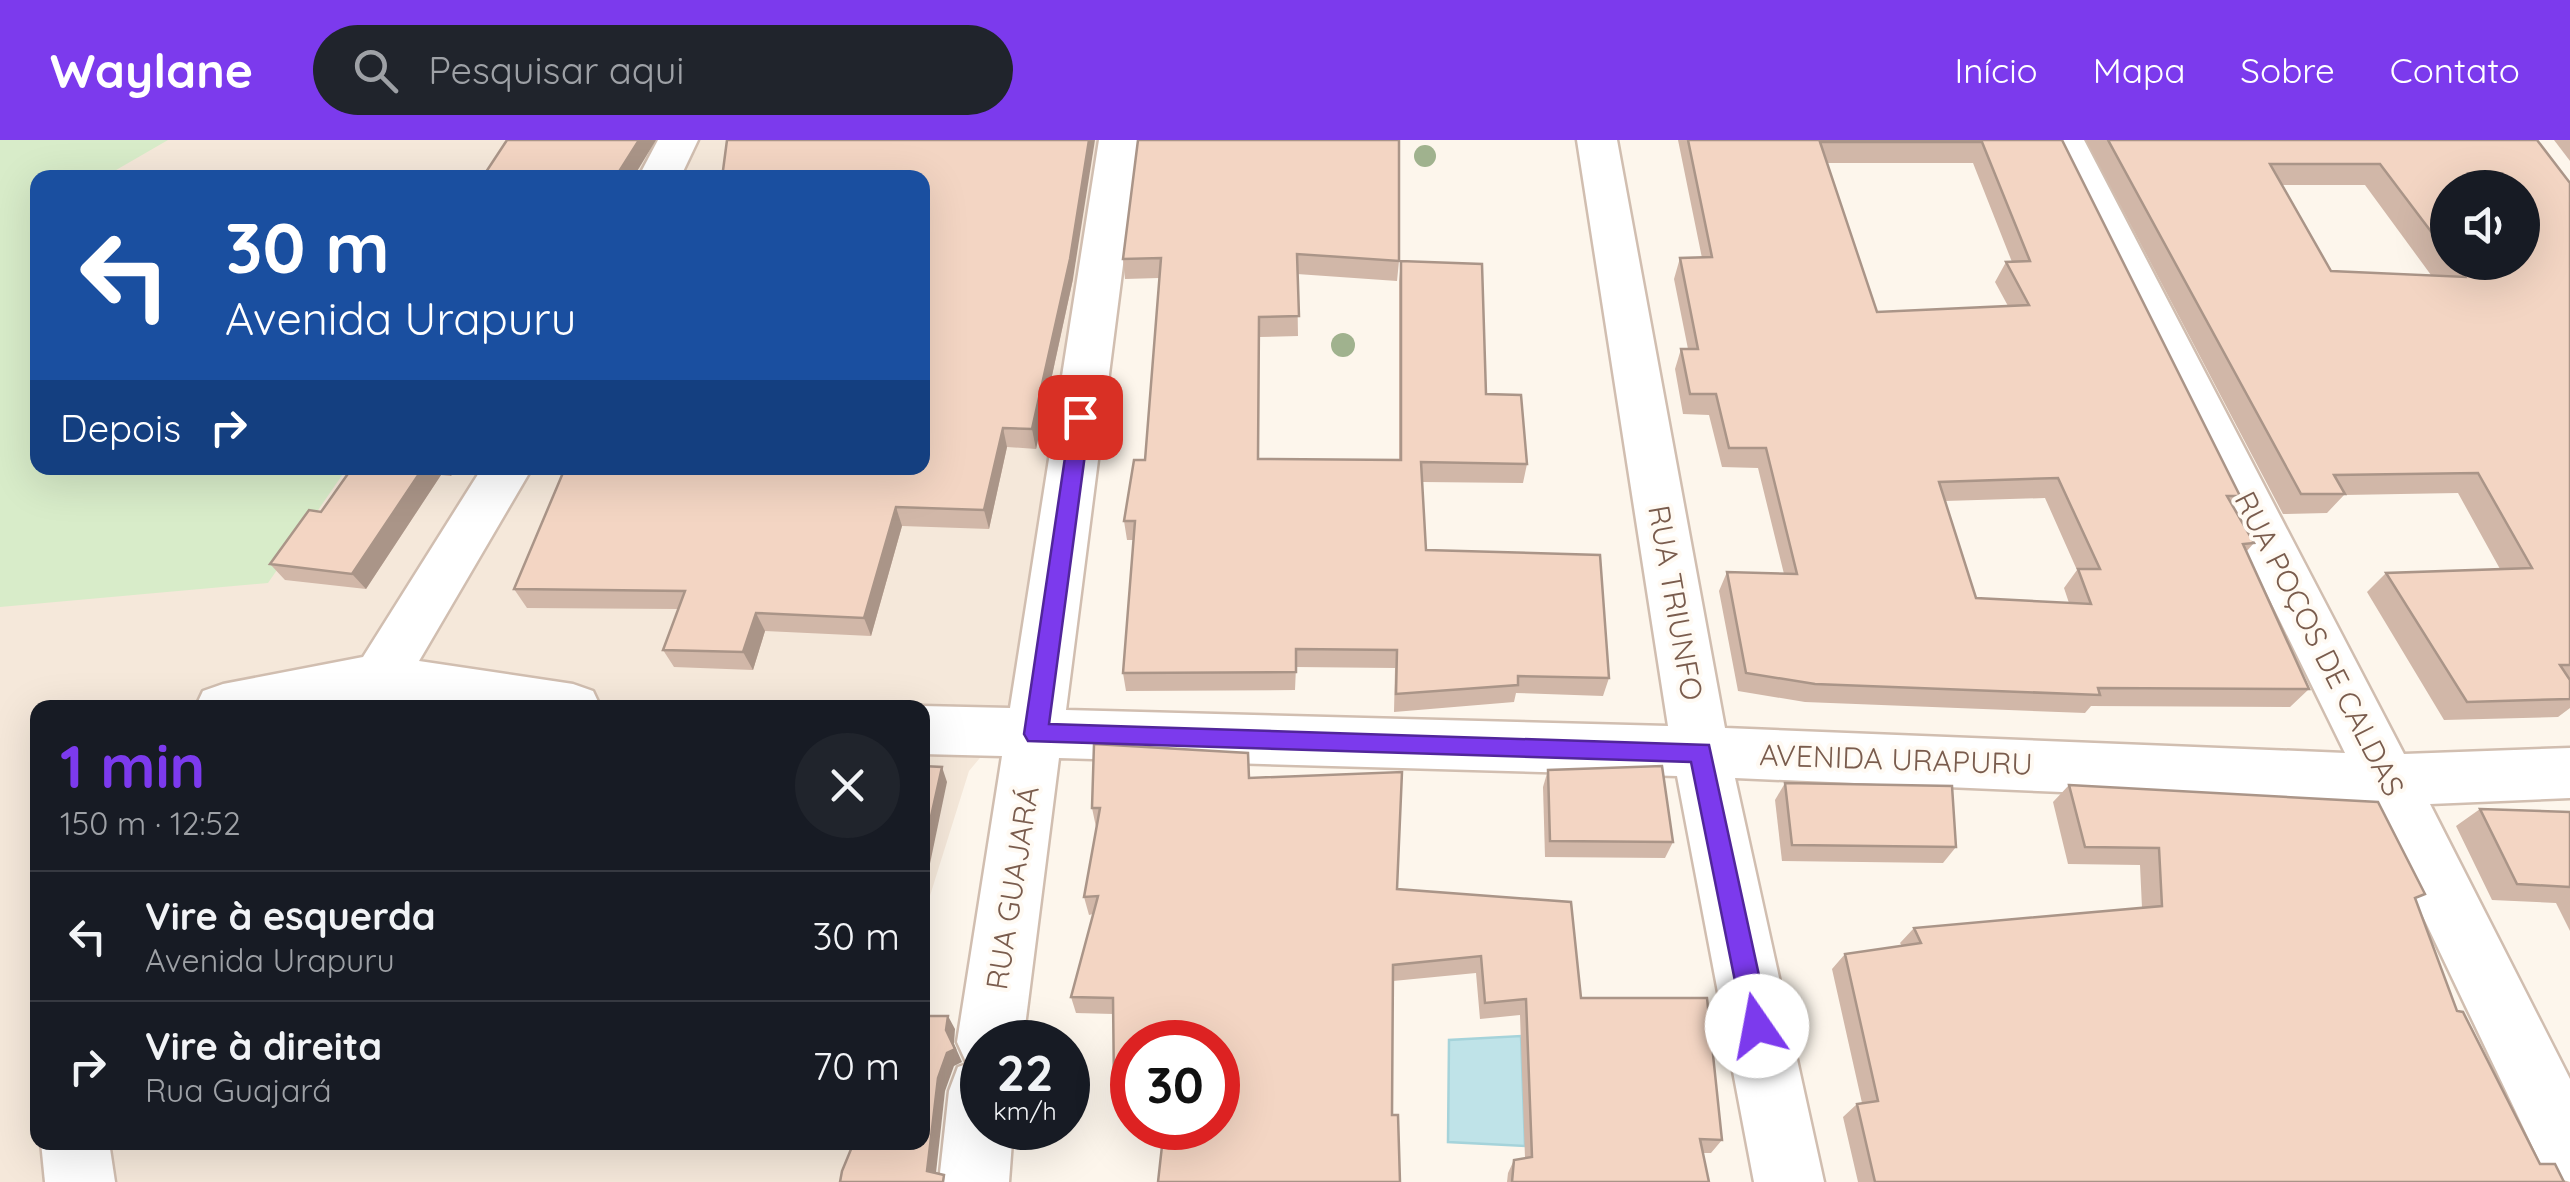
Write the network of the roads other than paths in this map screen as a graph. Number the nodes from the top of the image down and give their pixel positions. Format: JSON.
{"nodes":[{"id":1,"x":678,"y":140,"type":"edge"},
{"id":2,"x":1119,"y":140,"type":"edge"},
{"id":3,"x":1597,"y":140,"type":"edge"},
{"id":4,"x":2064,"y":140,"type":"edge"},
{"id":5,"x":663,"y":170,"type":"edge"},
{"id":6,"x":503,"y":475,"type":"edge"},
{"id":7,"x":380,"y":678,"type":"junction"},
{"id":8,"x":258,"y":700,"type":"edge"},
{"id":9,"x":522,"y":700,"type":"edge"},
{"id":10,"x":930,"y":730,"type":"edge"},
{"id":11,"x":1036,"y":734,"type":"junction"},
{"id":12,"x":1700,"y":752,"type":"junction"},
{"id":13,"x":2570,"y":773,"type":"edge"},
{"id":14,"x":2388,"y":780,"type":"junction"},
{"id":15,"x":993,"y":1020,"type":"edge"},
{"id":16,"x":76,"y":1150,"type":"edge"},
{"id":17,"x":977,"y":1150,"type":"edge"},
{"id":18,"x":2570,"y":1151,"type":"edge"},
{"id":19,"x":80,"y":1182,"type":"edge"},
{"id":20,"x":974,"y":1182,"type":"edge"},
{"id":21,"x":1789,"y":1182,"type":"edge"}],
"edges":[{"from":1,"to":5,"type":"street"},
{"from":2,"to":11,"type":"street","name":"RUA GUAJARÁ"},
{"from":3,"to":12,"type":"street","name":"RUA TRIUNFO"},
{"from":4,"to":14,"type":"street","name":"RUA POÇOS DE CALDAS"},
{"from":6,"to":7,"type":"street"},
{"from":7,"to":8,"type":"street"},
{"from":7,"to":9,"type":"street"},
{"from":10,"to":11,"type":"street","name":"AVENIDA URAPURU"},
{"from":11,"to":12,"type":"street","name":"AVENIDA URAPURU"},
{"from":11,"to":15,"type":"street","name":"RUA GUAJARÁ"},
{"from":12,"to":14,"type":"street","name":"AVENIDA URAPURU"},
{"from":12,"to":21,"type":"street","name":"RUA TRIUNFO"},
{"from":13,"to":14,"type":"street","name":"AVENIDA URAPURU"},
{"from":14,"to":18,"type":"street","name":"RUA POÇOS DE CALDAS"},
{"from":16,"to":19,"type":"street"},
{"from":17,"to":20,"type":"street"}]}
